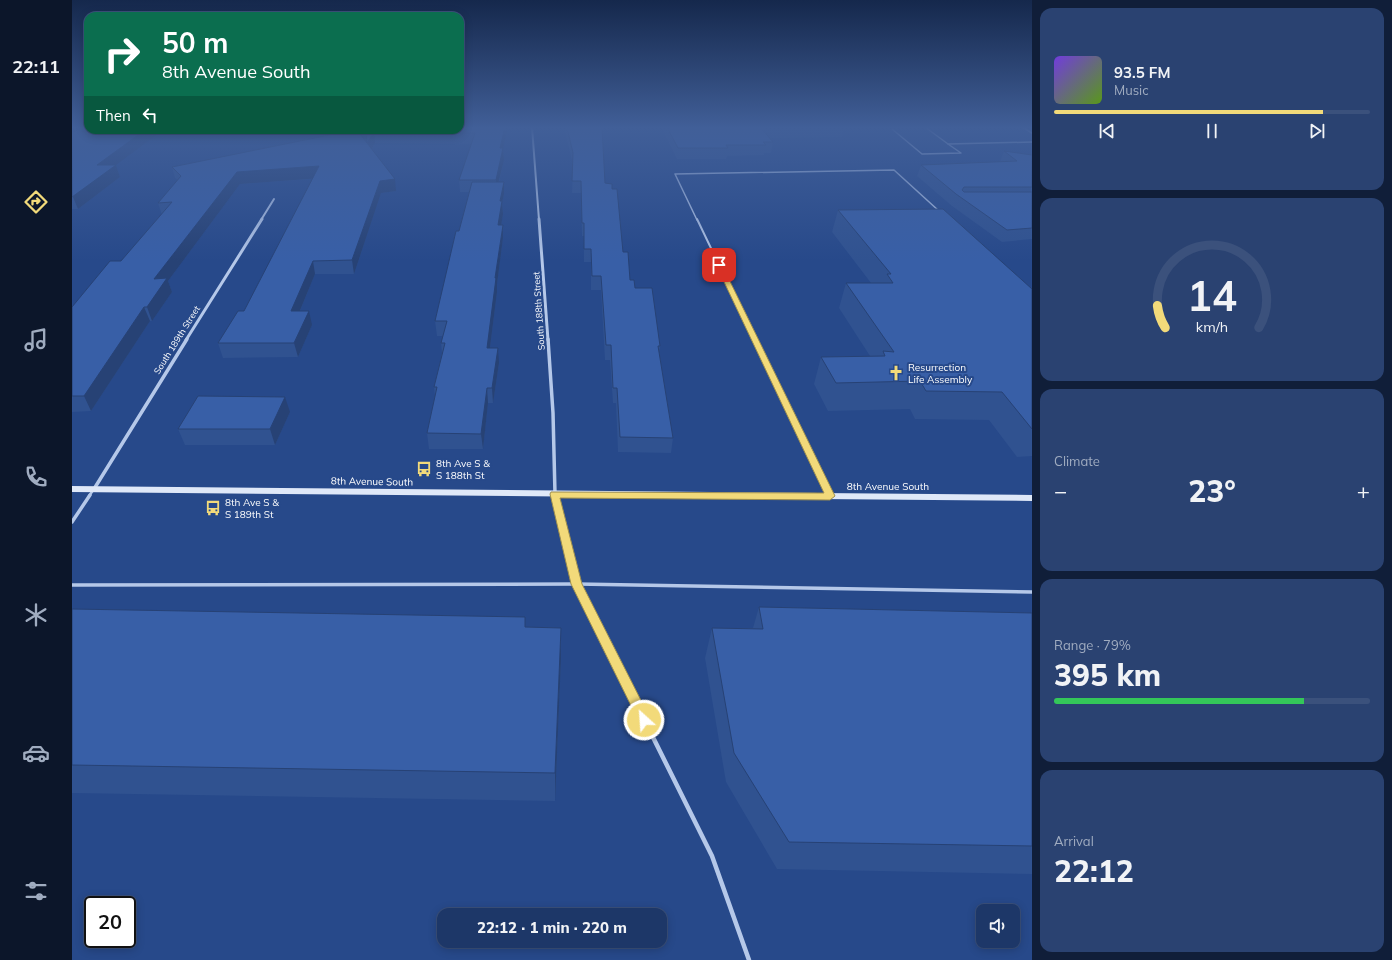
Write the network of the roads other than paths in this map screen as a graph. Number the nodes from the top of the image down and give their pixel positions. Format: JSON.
{"nodes":[{"id":1,"x":535,"y":172,"type":"edge"},
{"id":2,"x":795,"y":172,"type":"edge"},
{"id":3,"x":896,"y":172,"type":"edge"},
{"id":4,"x":274,"y":199,"type":"dead end"},
{"id":5,"x":942,"y":214,"type":"edge"},
{"id":6,"x":72,"y":489,"type":"edge"},
{"id":7,"x":94,"y":489,"type":"junction"},
{"id":8,"x":555,"y":494,"type":"junction"},
{"id":9,"x":830,"y":496,"type":"junction"},
{"id":10,"x":1032,"y":498,"type":"edge"},
{"id":11,"x":72,"y":522,"type":"edge"},
{"id":12,"x":577,"y":584,"type":"junction"},
{"id":13,"x":72,"y":585,"type":"edge"},
{"id":14,"x":1032,"y":592,"type":"edge"},
{"id":15,"x":749,"y":960,"type":"edge"}],
"edges":[{"from":1,"to":8,"type":"street","name":"South 188th Street"},
{"from":2,"to":9,"type":"lane"},
{"from":3,"to":5,"type":"lane"},
{"from":4,"to":7,"type":"street","name":"South 189th Street"},
{"from":6,"to":7,"type":"street","name":"8th Avenue South"},
{"from":7,"to":8,"type":"street","name":"8th Avenue South"},
{"from":7,"to":11,"type":"lane"},
{"from":8,"to":9,"type":"street","name":"8th Avenue South"},
{"from":8,"to":12,"type":"lane"},
{"from":9,"to":10,"type":"street","name":"8th Avenue South"},
{"from":12,"to":13,"type":"lane"},
{"from":12,"to":14,"type":"lane"},
{"from":12,"to":15,"type":"lane"}]}
